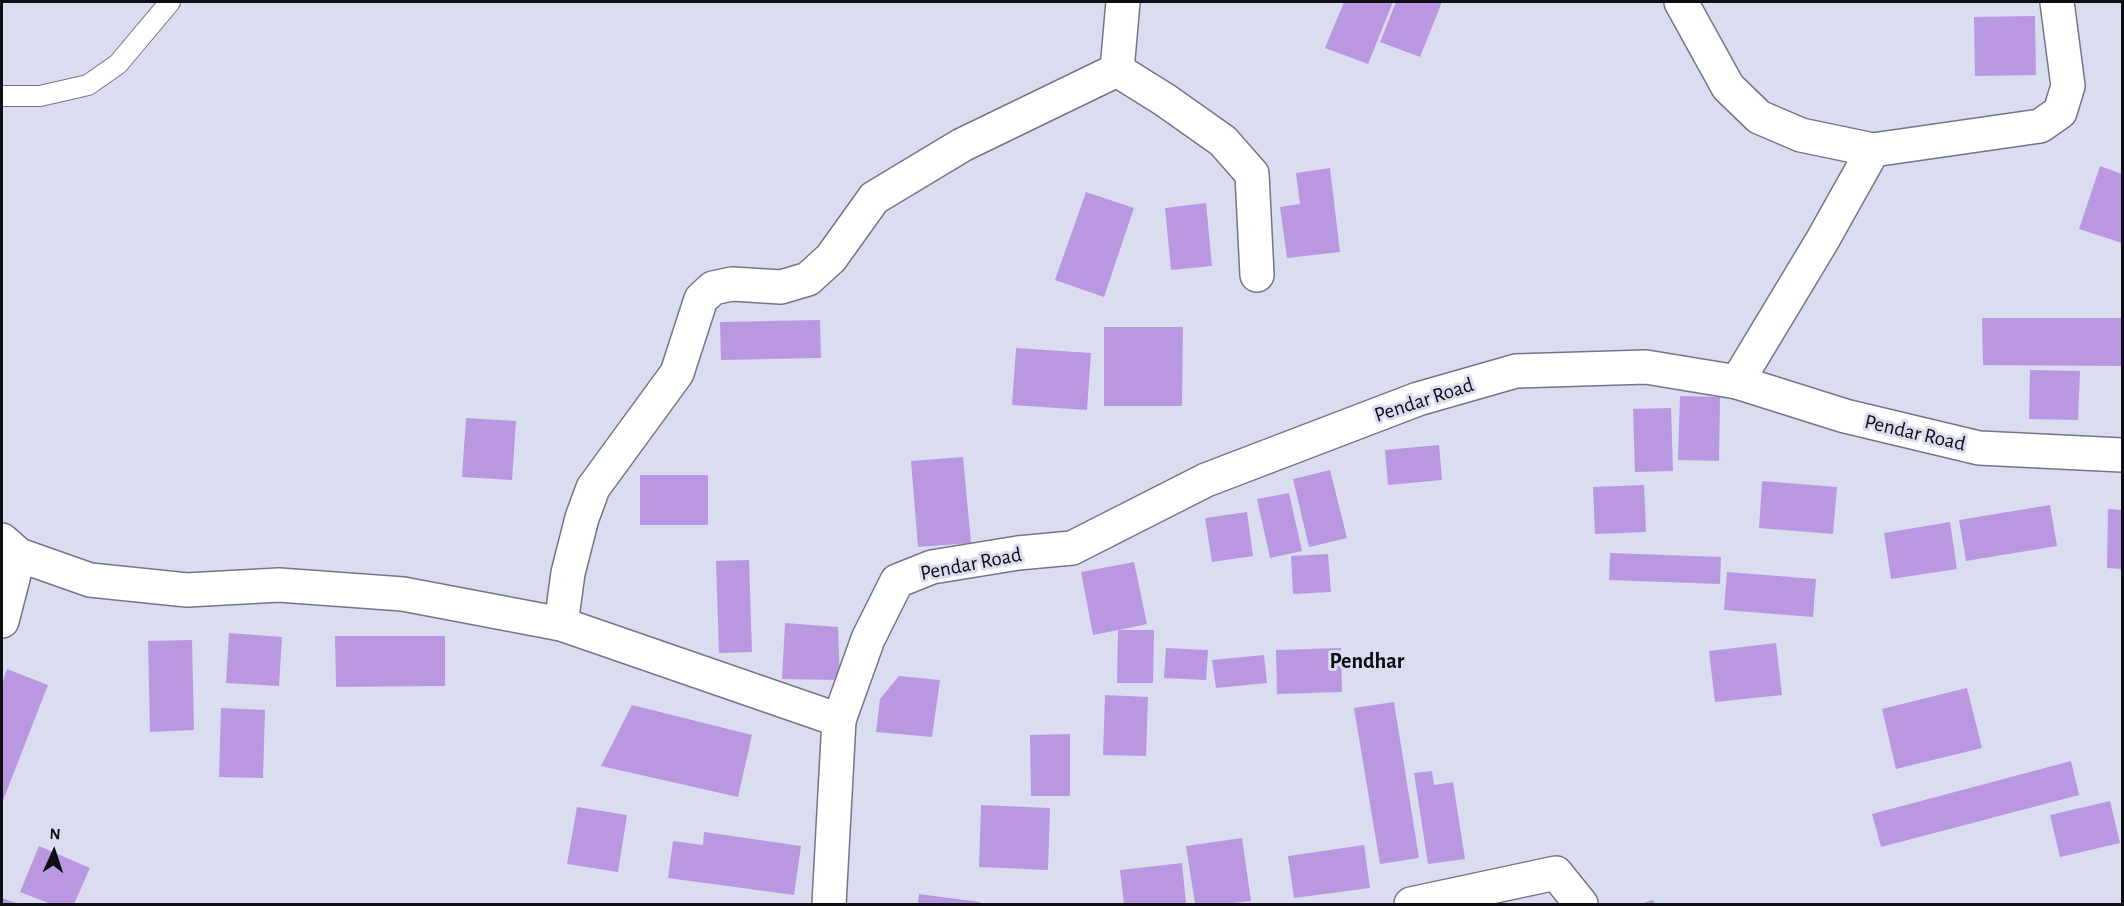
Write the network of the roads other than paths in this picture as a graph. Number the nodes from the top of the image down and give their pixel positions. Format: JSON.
{"nodes":[{"id":1,"x":170,"y":2,"type":"edge"},
{"id":2,"x":1123,"y":2,"type":"edge"},
{"id":3,"x":1681,"y":2,"type":"edge"},
{"id":4,"x":2057,"y":2,"type":"edge"},
{"id":5,"x":1117,"y":70,"type":"junction"},
{"id":6,"x":2,"y":96,"type":"edge"},
{"id":7,"x":1873,"y":150,"type":"junction"},
{"id":8,"x":1257,"y":275,"type":"dead end"},
{"id":9,"x":1737,"y":382,"type":"junction"},
{"id":10,"x":2122,"y":455,"type":"edge"},
{"id":11,"x":10,"y":548,"type":"edge"},
{"id":12,"x":2,"y":621,"type":"edge"},
{"id":13,"x":561,"y":624,"type":"junction"},
{"id":14,"x":839,"y":720,"type":"junction"},
{"id":15,"x":829,"y":904,"type":"edge"},
{"id":16,"x":1411,"y":904,"type":"edge"},
{"id":17,"x":1581,"y":904,"type":"edge"}],
"edges":[{"from":1,"to":6,"type":"lane"},
{"from":2,"to":5,"type":"street"},
{"from":3,"to":7,"type":"street"},
{"from":4,"to":7,"type":"street"},
{"from":5,"to":8,"type":"street"},
{"from":5,"to":13,"type":"street"},
{"from":7,"to":9,"type":"street"},
{"from":9,"to":10,"type":"street","name":"Pendar Road"},
{"from":9,"to":14,"type":"street","name":"Pendar Road"},
{"from":11,"to":12,"type":"street"},
{"from":11,"to":13,"type":"street"},
{"from":13,"to":14,"type":"street"},
{"from":14,"to":15,"type":"street","name":"Pendar Road"},
{"from":16,"to":17,"type":"street"}]}
